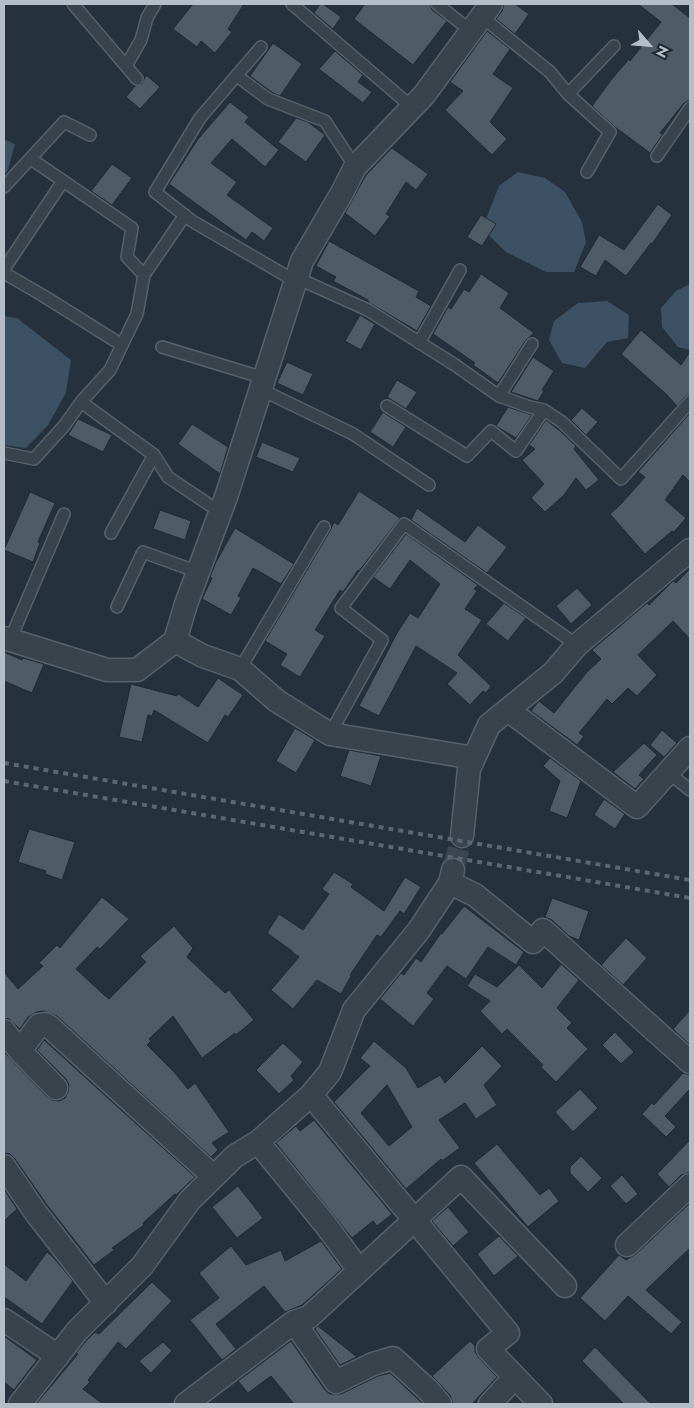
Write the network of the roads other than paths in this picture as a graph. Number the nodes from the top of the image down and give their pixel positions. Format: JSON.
{"nodes":[{"id":1,"x":73,"y":4,"type":"edge"},
{"id":2,"x":155,"y":4,"type":"edge"},
{"id":3,"x":292,"y":4,"type":"edge"},
{"id":4,"x":437,"y":4,"type":"edge"},
{"id":5,"x":481,"y":17,"type":"edge"},
{"id":6,"x":614,"y":46,"type":"dead end"},
{"id":7,"x":261,"y":47,"type":"dead end"},
{"id":8,"x":126,"y":66,"type":"junction"},
{"id":9,"x":237,"y":76,"type":"junction"},
{"id":10,"x":137,"y":79,"type":"dead end"},
{"id":11,"x":568,"y":94,"type":"junction"},
{"id":12,"x":413,"y":108,"type":"junction"},
{"id":13,"x":690,"y":108,"type":"edge"},
{"id":14,"x":90,"y":135,"type":"dead end"},
{"id":15,"x":657,"y":156,"type":"dead end"},
{"id":16,"x":31,"y":159,"type":"junction"},
{"id":17,"x":355,"y":167,"type":"junction"},
{"id":18,"x":587,"y":172,"type":"dead end"},
{"id":19,"x":63,"y":181,"type":"junction"},
{"id":20,"x":4,"y":187,"type":"edge"},
{"id":21,"x":185,"y":215,"type":"junction"},
{"id":22,"x":4,"y":269,"type":"edge"},
{"id":23,"x":460,"y":270,"type":"dead end"},
{"id":24,"x":4,"y":274,"type":"edge"},
{"id":25,"x":144,"y":275,"type":"junction"},
{"id":26,"x":296,"y":280,"type":"junction"},
{"id":27,"x":418,"y":343,"type":"junction"},
{"id":28,"x":532,"y":344,"type":"dead end"},
{"id":29,"x":122,"y":345,"type":"junction"},
{"id":30,"x":162,"y":347,"type":"dead end"},
{"id":31,"x":262,"y":384,"type":"junction"},
{"id":32,"x":499,"y":396,"type":"junction"},
{"id":33,"x":81,"y":402,"type":"junction"},
{"id":34,"x":690,"y":402,"type":"edge"},
{"id":35,"x":387,"y":406,"type":"dead end"},
{"id":36,"x":544,"y":410,"type":"junction"},
{"id":37,"x":4,"y":453,"type":"edge"},
{"id":38,"x":154,"y":455,"type":"junction"},
{"id":39,"x":429,"y":486,"type":"dead end"},
{"id":40,"x":220,"y":512,"type":"junction"},
{"id":41,"x":64,"y":514,"type":"dead end"},
{"id":42,"x":324,"y":527,"type":"dead end"},
{"id":43,"x":111,"y":533,"type":"dead end"},
{"id":44,"x":690,"y":550,"type":"edge"},
{"id":45,"x":198,"y":572,"type":"junction"},
{"id":46,"x":117,"y":607,"type":"dead end"},
{"id":47,"x":7,"y":639,"type":"edge"},
{"id":48,"x":175,"y":641,"type":"junction"},
{"id":49,"x":577,"y":645,"type":"junction"},
{"id":50,"x":240,"y":669,"type":"junction"},
{"id":51,"x":508,"y":710,"type":"junction"},
{"id":52,"x":330,"y":734,"type":"junction"},
{"id":53,"x":690,"y":748,"type":"edge"},
{"id":54,"x":474,"y":758,"type":"junction"},
{"id":55,"x":669,"y":773,"type":"junction"},
{"id":56,"x":690,"y":790,"type":"edge"},
{"id":57,"x":462,"y":836,"type":"tunnel mouth"},
{"id":58,"x":4,"y":1032,"type":"edge"},
{"id":59,"x":20,"y":1051,"type":"junction"},
{"id":60,"x":690,"y":1062,"type":"edge"},
{"id":61,"x":56,"y":1088,"type":"dead end"},
{"id":62,"x":311,"y":1094,"type":"junction"},
{"id":63,"x":258,"y":1142,"type":"junction"},
{"id":64,"x":4,"y":1166,"type":"edge"},
{"id":65,"x":213,"y":1176,"type":"junction"},
{"id":66,"x":690,"y":1185,"type":"edge"},
{"id":67,"x":415,"y":1221,"type":"junction"},
{"id":68,"x":627,"y":1245,"type":"dead end"},
{"id":69,"x":359,"y":1270,"type":"junction"},
{"id":70,"x":565,"y":1286,"type":"dead end"},
{"id":71,"x":106,"y":1303,"type":"junction"},
{"id":72,"x":4,"y":1320,"type":"edge"},
{"id":73,"x":294,"y":1322,"type":"junction"},
{"id":74,"x":58,"y":1356,"type":"junction"},
{"id":75,"x":515,"y":1377,"type":"junction"},
{"id":76,"x":20,"y":1404,"type":"edge"},
{"id":77,"x":186,"y":1404,"type":"edge"},
{"id":78,"x":440,"y":1404,"type":"edge"},
{"id":79,"x":490,"y":1404,"type":"edge"},
{"id":80,"x":541,"y":1404,"type":"edge"}],
"edges":[{"from":1,"to":8,"type":"lane"},
{"from":2,"to":8,"type":"lane"},
{"from":3,"to":12,"type":"lane"},
{"from":4,"to":5,"type":"lane"},
{"from":5,"to":11,"type":"lane"},
{"from":5,"to":12,"type":"street"},
{"from":6,"to":11,"type":"lane"},
{"from":7,"to":9,"type":"lane"},
{"from":8,"to":10,"type":"lane"},
{"from":9,"to":17,"type":"lane"},
{"from":9,"to":21,"type":"lane"},
{"from":11,"to":18,"type":"lane"},
{"from":12,"to":17,"type":"street"},
{"from":13,"to":15,"type":"lane"},
{"from":14,"to":16,"type":"lane"},
{"from":16,"to":19,"type":"lane"},
{"from":16,"to":20,"type":"lane"},
{"from":17,"to":26,"type":"street"},
{"from":19,"to":22,"type":"lane"},
{"from":19,"to":25,"type":"lane"},
{"from":21,"to":25,"type":"lane"},
{"from":21,"to":26,"type":"lane"},
{"from":23,"to":27,"type":"lane"},
{"from":24,"to":29,"type":"lane"},
{"from":25,"to":29,"type":"lane"},
{"from":26,"to":27,"type":"lane"},
{"from":26,"to":31,"type":"street"},
{"from":27,"to":32,"type":"lane"},
{"from":28,"to":32,"type":"lane"},
{"from":29,"to":33,"type":"lane"},
{"from":30,"to":31,"type":"lane"},
{"from":31,"to":39,"type":"lane"},
{"from":31,"to":40,"type":"street"},
{"from":32,"to":36,"type":"lane"},
{"from":33,"to":37,"type":"lane"},
{"from":33,"to":38,"type":"lane"},
{"from":34,"to":36,"type":"lane"},
{"from":35,"to":36,"type":"lane"},
{"from":38,"to":40,"type":"lane"},
{"from":38,"to":43,"type":"lane"},
{"from":40,"to":45,"type":"street"},
{"from":41,"to":47,"type":"lane"},
{"from":42,"to":50,"type":"lane"},
{"from":44,"to":49,"type":"street"},
{"from":45,"to":46,"type":"lane"},
{"from":45,"to":48,"type":"street"},
{"from":47,"to":48,"type":"street"},
{"from":48,"to":50,"type":"street"},
{"from":49,"to":51,"type":"street"},
{"from":49,"to":52,"type":"lane"},
{"from":50,"to":52,"type":"street"},
{"from":51,"to":54,"type":"street"},
{"from":51,"to":55,"type":"street"},
{"from":52,"to":54,"type":"street"},
{"from":53,"to":55,"type":"street"},
{"from":54,"to":57,"type":"street"},
{"from":55,"to":56,"type":"lane"},
{"from":58,"to":59,"type":"street"},
{"from":59,"to":61,"type":"street"},
{"from":59,"to":65,"type":"street"},
{"from":60,"to":62,"type":"street"},
{"from":62,"to":63,"type":"street"},
{"from":62,"to":67,"type":"street"},
{"from":63,"to":65,"type":"street"},
{"from":63,"to":69,"type":"street"},
{"from":64,"to":71,"type":"street"},
{"from":65,"to":71,"type":"street"},
{"from":66,"to":68,"type":"street"},
{"from":67,"to":69,"type":"street"},
{"from":67,"to":70,"type":"street"},
{"from":67,"to":75,"type":"street"},
{"from":69,"to":73,"type":"street"},
{"from":71,"to":74,"type":"street"},
{"from":72,"to":74,"type":"street"},
{"from":73,"to":77,"type":"street"},
{"from":73,"to":78,"type":"street"},
{"from":74,"to":76,"type":"street"},
{"from":75,"to":79,"type":"street"},
{"from":75,"to":80,"type":"street"}]}
